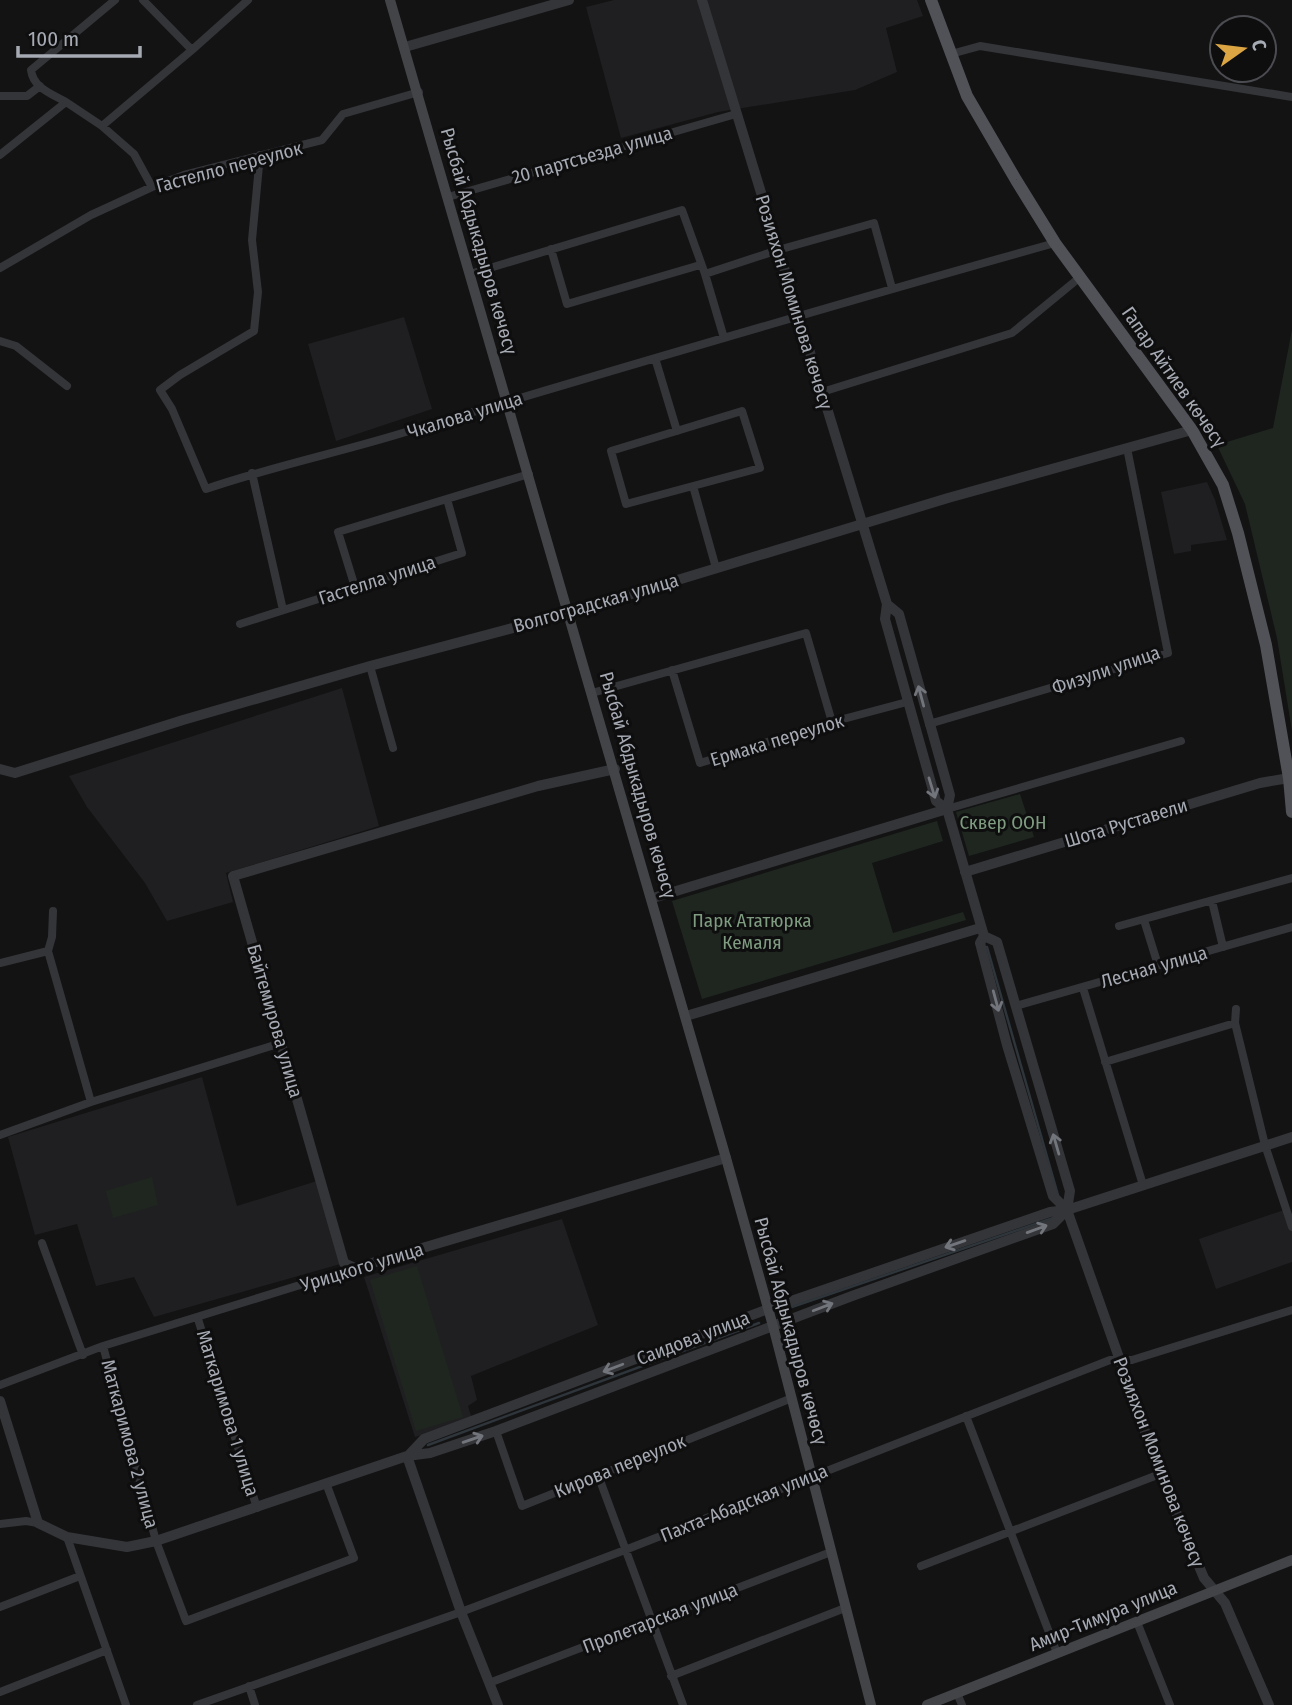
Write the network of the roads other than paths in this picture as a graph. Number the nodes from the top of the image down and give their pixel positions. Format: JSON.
{"nodes":[{"id":1,"x":115,"y":0,"type":"edge"},
{"id":2,"x":143,"y":0,"type":"edge"},
{"id":3,"x":247,"y":0,"type":"edge"},
{"id":4,"x":390,"y":0,"type":"edge"},
{"id":5,"x":569,"y":0,"type":"edge"},
{"id":6,"x":702,"y":0,"type":"edge"},
{"id":7,"x":932,"y":0,"type":"edge"},
{"id":8,"x":405,"y":47,"type":"junction"},
{"id":9,"x":192,"y":50,"type":"junction"},
{"id":10,"x":951,"y":54,"type":"junction"},
{"id":11,"x":40,"y":86,"type":"junction"},
{"id":12,"x":418,"y":92,"type":"junction"},
{"id":13,"x":0,"y":96,"type":"edge"},
{"id":14,"x":1292,"y":97,"type":"edge"},
{"id":15,"x":66,"y":102,"type":"junction"},
{"id":16,"x":736,"y":114,"type":"junction"},
{"id":17,"x":102,"y":126,"type":"junction"},
{"id":18,"x":0,"y":155,"type":"edge"},
{"id":19,"x":260,"y":155,"type":"junction"},
{"id":20,"x":152,"y":187,"type":"junction"},
{"id":21,"x":447,"y":197,"type":"junction"},
{"id":22,"x":1055,"y":243,"type":"junction"},
{"id":23,"x":551,"y":249,"type":"junction"},
{"id":24,"x":778,"y":250,"type":"junction"},
{"id":25,"x":700,"y":265,"type":"junction"},
{"id":26,"x":0,"y":268,"type":"edge"},
{"id":27,"x":470,"y":274,"type":"junction"},
{"id":28,"x":705,"y":274,"type":"junction"},
{"id":29,"x":1079,"y":278,"type":"junction"},
{"id":30,"x":892,"y":288,"type":"junction"},
{"id":31,"x":799,"y":315,"type":"junction"},
{"id":32,"x":724,"y":338,"type":"junction"},
{"id":33,"x":0,"y":341,"type":"edge"},
{"id":34,"x":655,"y":358,"type":"junction"},
{"id":35,"x":67,"y":386,"type":"dead end"},
{"id":36,"x":822,"y":392,"type":"junction"},
{"id":37,"x":508,"y":402,"type":"junction"},
{"id":38,"x":1192,"y":430,"type":"junction"},
{"id":39,"x":677,"y":431,"type":"junction"},
{"id":40,"x":1127,"y":448,"type":"junction"},
{"id":41,"x":252,"y":473,"type":"junction"},
{"id":42,"x":529,"y":474,"type":"junction"},
{"id":43,"x":692,"y":486,"type":"junction"},
{"id":44,"x":447,"y":499,"type":"junction"},
{"id":45,"x":862,"y":525,"type":"junction"},
{"id":46,"x":716,"y":568,"type":"junction"},
{"id":47,"x":355,"y":587,"type":"junction"},
{"id":48,"x":887,"y":604,"type":"junction"},
{"id":49,"x":283,"y":610,"type":"junction"},
{"id":50,"x":569,"y":613,"type":"junction"},
{"id":51,"x":240,"y":624,"type":"dead end"},
{"id":52,"x":370,"y":666,"type":"junction"},
{"id":53,"x":672,"y":670,"type":"junction"},
{"id":54,"x":593,"y":693,"type":"junction"},
{"id":55,"x":907,"y":702,"type":"junction"},
{"id":56,"x":832,"y":722,"type":"junction"},
{"id":57,"x":929,"y":724,"type":"junction"},
{"id":58,"x":1181,"y":741,"type":"dead end"},
{"id":59,"x":393,"y":748,"type":"dead end"},
{"id":60,"x":0,"y":769,"type":"edge"},
{"id":61,"x":615,"y":769,"type":"junction"},
{"id":62,"x":1289,"y":778,"type":"junction"},
{"id":63,"x":947,"y":809,"type":"junction"},
{"id":64,"x":1292,"y":812,"type":"edge"},
{"id":65,"x":965,"y":872,"type":"junction"},
{"id":66,"x":1292,"y":878,"type":"edge"},
{"id":67,"x":653,"y":898,"type":"junction"},
{"id":68,"x":1212,"y":901,"type":"junction"},
{"id":69,"x":53,"y":911,"type":"dead end"},
{"id":70,"x":1144,"y":920,"type":"junction"},
{"id":71,"x":1119,"y":926,"type":"dead end"},
{"id":72,"x":1292,"y":927,"type":"edge"},
{"id":73,"x":982,"y":932,"type":"junction"},
{"id":74,"x":1223,"y":947,"type":"junction"},
{"id":75,"x":48,"y":951,"type":"junction"},
{"id":76,"x":0,"y":964,"type":"edge"},
{"id":77,"x":1158,"y":965,"type":"junction"},
{"id":78,"x":1083,"y":988,"type":"junction"},
{"id":79,"x":1016,"y":1006,"type":"junction"},
{"id":80,"x":1236,"y":1009,"type":"dead end"},
{"id":81,"x":686,"y":1016,"type":"junction"},
{"id":82,"x":1235,"y":1023,"type":"junction"},
{"id":83,"x":281,"y":1043,"type":"junction"},
{"id":84,"x":1105,"y":1062,"type":"junction"},
{"id":85,"x":91,"y":1102,"type":"junction"},
{"id":86,"x":1,"y":1132,"type":"edge"},
{"id":87,"x":1292,"y":1137,"type":"edge"},
{"id":88,"x":1265,"y":1145,"type":"junction"},
{"id":89,"x":726,"y":1158,"type":"junction"},
{"id":90,"x":1143,"y":1185,"type":"junction"},
{"id":91,"x":1067,"y":1210,"type":"junction"},
{"id":92,"x":1292,"y":1227,"type":"edge"},
{"id":93,"x":42,"y":1243,"type":"dead end"},
{"id":94,"x":355,"y":1268,"type":"junction"},
{"id":95,"x":768,"y":1309,"type":"junction"},
{"id":96,"x":1292,"y":1310,"type":"edge"},
{"id":97,"x":198,"y":1319,"type":"junction"},
{"id":98,"x":773,"y":1326,"type":"junction"},
{"id":99,"x":103,"y":1346,"type":"junction"},
{"id":100,"x":83,"y":1355,"type":"junction"},
{"id":101,"x":1119,"y":1360,"type":"junction"},
{"id":102,"x":0,"y":1385,"type":"edge"},
{"id":103,"x":792,"y":1398,"type":"junction"},
{"id":104,"x":0,"y":1401,"type":"edge"},
{"id":105,"x":966,"y":1416,"type":"junction"},
{"id":106,"x":496,"y":1431,"type":"junction"},
{"id":107,"x":407,"y":1456,"type":"junction"},
{"id":108,"x":1160,"y":1474,"type":"junction"},
{"id":109,"x":598,"y":1475,"type":"junction"},
{"id":110,"x":811,"y":1476,"type":"junction"},
{"id":111,"x":327,"y":1483,"type":"junction"},
{"id":112,"x":257,"y":1508,"type":"junction"},
{"id":113,"x":38,"y":1523,"type":"junction"},
{"id":114,"x":0,"y":1524,"type":"edge"},
{"id":115,"x":1012,"y":1532,"type":"junction"},
{"id":116,"x":67,"y":1537,"type":"junction"},
{"id":117,"x":156,"y":1541,"type":"junction"},
{"id":118,"x":625,"y":1550,"type":"junction"},
{"id":119,"x":831,"y":1552,"type":"junction"},
{"id":120,"x":1292,"y":1560,"type":"edge"},
{"id":121,"x":921,"y":1566,"type":"dead end"},
{"id":122,"x":80,"y":1576,"type":"junction"},
{"id":123,"x":1216,"y":1590,"type":"junction"},
{"id":124,"x":0,"y":1607,"type":"edge"},
{"id":125,"x":845,"y":1608,"type":"junction"},
{"id":126,"x":461,"y":1612,"type":"junction"},
{"id":127,"x":652,"y":1622,"type":"junction"},
{"id":128,"x":1138,"y":1622,"type":"junction"},
{"id":129,"x":107,"y":1650,"type":"junction"},
{"id":130,"x":1057,"y":1653,"type":"junction"},
{"id":131,"x":671,"y":1676,"type":"junction"},
{"id":132,"x":489,"y":1683,"type":"junction"},
{"id":133,"x":249,"y":1686,"type":"junction"},
{"id":134,"x":0,"y":1692,"type":"edge"},
{"id":135,"x":957,"y":1693,"type":"junction"},
{"id":136,"x":127,"y":1705,"type":"edge"},
{"id":137,"x":197,"y":1705,"type":"edge"},
{"id":138,"x":256,"y":1705,"type":"edge"},
{"id":139,"x":498,"y":1705,"type":"edge"},
{"id":140,"x":684,"y":1705,"type":"edge"},
{"id":141,"x":871,"y":1705,"type":"edge"},
{"id":142,"x":927,"y":1705,"type":"edge"},
{"id":143,"x":962,"y":1705,"type":"edge"},
{"id":144,"x":1170,"y":1705,"type":"edge"},
{"id":145,"x":1269,"y":1705,"type":"edge"}],
"edges":[{"from":1,"to":11,"type":"street"},
{"from":2,"to":9,"type":"street"},
{"from":3,"to":9,"type":"street"},
{"from":4,"to":8,"type":"main road","name":"Рысбай Абдыкадыров көчөсү"},
{"from":5,"to":8,"type":"street"},
{"from":6,"to":16,"type":"street","name":"Розияхон Моминова көчөсү"},
{"from":7,"to":10,"type":"main road","name":"Гапар Айтиев көчөсү"},
{"from":8,"to":12,"type":"main road","name":"Рысбай Абдыкадыров көчөсү"},
{"from":9,"to":17,"type":"street"},
{"from":10,"to":14,"type":"street"},
{"from":10,"to":22,"type":"main road","name":"Гапар Айтиев көчөсү"},
{"from":11,"to":13,"type":"street"},
{"from":11,"to":15,"type":"street"},
{"from":12,"to":19,"type":"street","name":"Гастелло переулок"},
{"from":12,"to":21,"type":"main road","name":"Рысбай Абдыкадыров көчөсү"},
{"from":15,"to":17,"type":"street"},
{"from":15,"to":18,"type":"street"},
{"from":16,"to":21,"type":"street","name":"20 партсъезда улица"},
{"from":16,"to":24,"type":"street","name":"Розияхон Моминова көчөсү"},
{"from":17,"to":20,"type":"street"},
{"from":19,"to":20,"type":"street","name":"Гастелло переулок"},
{"from":19,"to":41,"type":"street","name":"Чкалова улица"},
{"from":20,"to":26,"type":"street","name":"Гастелло переулок"},
{"from":21,"to":27,"type":"main road","name":"Рысбай Абдыкадыров көчөсү"},
{"from":22,"to":29,"type":"main road","name":"Гапар Айтиев көчөсү"},
{"from":22,"to":30,"type":"street","name":"Чкалова улица"},
{"from":23,"to":25,"type":"street"},
{"from":23,"to":25,"type":"street"},
{"from":23,"to":27,"type":"street"},
{"from":24,"to":28,"type":"street"},
{"from":24,"to":30,"type":"street"},
{"from":24,"to":31,"type":"street","name":"Розияхон Моминова көчөсү"},
{"from":25,"to":28,"type":"street"},
{"from":27,"to":37,"type":"main road","name":"Рысбай Абдыкадыров көчөсү"},
{"from":28,"to":32,"type":"street"},
{"from":29,"to":36,"type":"street"},
{"from":29,"to":38,"type":"main road","name":"Гапар Айтиев көчөсү"},
{"from":30,"to":31,"type":"street","name":"Чкалова улица"},
{"from":31,"to":32,"type":"street","name":"Чкалова улица"},
{"from":31,"to":36,"type":"street","name":"Розияхон Моминова көчөсү"},
{"from":32,"to":34,"type":"street","name":"Чкалова улица"},
{"from":33,"to":35,"type":"street"},
{"from":34,"to":37,"type":"street","name":"Чкалова улица"},
{"from":34,"to":39,"type":"street"},
{"from":36,"to":45,"type":"street","name":"Розияхон Моминова көчөсү"},
{"from":37,"to":41,"type":"street","name":"Чкалова улица"},
{"from":37,"to":42,"type":"main road","name":"Рысбай Абдыкадыров көчөсү"},
{"from":38,"to":40,"type":"street","name":"Волгоградская улица"},
{"from":38,"to":62,"type":"main road","name":"Гапар Айтиев көчөсү"},
{"from":39,"to":43,"type":"street"},
{"from":39,"to":43,"type":"street"},
{"from":40,"to":45,"type":"street","name":"Волгоградская улица"},
{"from":40,"to":57,"type":"street","name":"Физули улица"},
{"from":41,"to":49,"type":"street"},
{"from":42,"to":44,"type":"street"},
{"from":42,"to":50,"type":"main road","name":"Рысбай Абдыкадыров көчөсү"},
{"from":43,"to":46,"type":"street"},
{"from":44,"to":47,"type":"street","name":"Гастелла улица"},
{"from":44,"to":47,"type":"street"},
{"from":45,"to":46,"type":"street","name":"Волгоградская улица"},
{"from":45,"to":48,"type":"street","name":"Розияхон Моминова көчөсү"},
{"from":46,"to":50,"type":"street","name":"Волгоградская улица"},
{"from":47,"to":49,"type":"street","name":"Гастелла улица"},
{"from":48,"to":55,"type":"street","name":"Розияхон Моминова көчөсү"},
{"from":57,"to":48,"type":"street","name":"Розияхон Моминова көчөсү","one_way":true},
{"from":49,"to":51,"type":"street","name":"Гастелла улица"},
{"from":50,"to":52,"type":"street","name":"Волгоградская улица"},
{"from":50,"to":54,"type":"main road","name":"Рысбай Абдыкадыров көчөсү"},
{"from":52,"to":59,"type":"street"},
{"from":52,"to":60,"type":"street","name":"Волгоградская улица"},
{"from":53,"to":54,"type":"street"},
{"from":53,"to":56,"type":"street"},
{"from":53,"to":56,"type":"street","name":"Ермака переулок"},
{"from":54,"to":61,"type":"main road","name":"Рысбай Абдыкадыров көчөсү"},
{"from":55,"to":56,"type":"street","name":"Ермака переулок"},
{"from":55,"to":63,"type":"street","name":"Розияхон Моминова көчөсү","one_way":true},
{"from":57,"to":63,"type":"street","name":"Розияхон Моминова көчөсү"},
{"from":58,"to":63,"type":"street"},
{"from":61,"to":67,"type":"main road","name":"Рысбай Абдыкадыров көчөсү"},
{"from":61,"to":83,"type":"street","name":"Байтемирова улица"},
{"from":62,"to":64,"type":"main road","name":"Гапар Айтиев көчөсү"},
{"from":62,"to":65,"type":"street","name":"Шота Руставели"},
{"from":63,"to":65,"type":"street","name":"Розияхон Моминова көчөсү"},
{"from":63,"to":67,"type":"street"},
{"from":65,"to":73,"type":"street","name":"Розияхон Моминова көчөсү"},
{"from":66,"to":68,"type":"street"},
{"from":67,"to":81,"type":"main road","name":"Рысбай Абдыкадыров көчөсү"},
{"from":68,"to":70,"type":"street"},
{"from":68,"to":74,"type":"street"},
{"from":69,"to":75,"type":"street"},
{"from":70,"to":71,"type":"street"},
{"from":70,"to":77,"type":"street"},
{"from":72,"to":74,"type":"street","name":"Лесная улица"},
{"from":73,"to":79,"type":"street","name":"Розияхон Моминова көчөсү"},
{"from":73,"to":81,"type":"street"},
{"from":73,"to":91,"type":"street","name":"Розияхон Моминова көчөсү","one_way":true},
{"from":74,"to":77,"type":"street","name":"Лесная улица"},
{"from":75,"to":76,"type":"street"},
{"from":75,"to":85,"type":"street"},
{"from":77,"to":78,"type":"street","name":"Лесная улица"},
{"from":78,"to":79,"type":"street","name":"Лесная улица"},
{"from":78,"to":84,"type":"street"},
{"from":91,"to":79,"type":"street","name":"Розияхон Моминова көчөсү","one_way":true},
{"from":80,"to":82,"type":"street"},
{"from":81,"to":89,"type":"main road","name":"Рысбай Абдыкадыров көчөсү"},
{"from":82,"to":84,"type":"street"},
{"from":82,"to":88,"type":"street"},
{"from":83,"to":85,"type":"street"},
{"from":83,"to":94,"type":"street","name":"Байтемирова улица"},
{"from":84,"to":90,"type":"street"},
{"from":85,"to":86,"type":"street"},
{"from":87,"to":88,"type":"street","name":"Саидова улица"},
{"from":88,"to":90,"type":"street","name":"Саидова улица"},
{"from":88,"to":92,"type":"street"},
{"from":89,"to":94,"type":"street","name":"Урицкого улица"},
{"from":89,"to":95,"type":"main road","name":"Рысбай Абдыкадыров көчөсү"},
{"from":90,"to":91,"type":"street","name":"Саидова улица"},
{"from":91,"to":95,"type":"street","name":"Саидова улица","one_way":true},
{"from":98,"to":91,"type":"street","name":"Саидова улица","one_way":true},
{"from":91,"to":101,"type":"street","name":"Розияхон Моминова көчөсү"},
{"from":93,"to":100,"type":"street"},
{"from":94,"to":97,"type":"street","name":"Урицкого улица"},
{"from":95,"to":98,"type":"main road","name":"Рысбай Абдыкадыров көчөсү"},
{"from":95,"to":107,"type":"street","name":"Саидова улица","one_way":true},
{"from":96,"to":101,"type":"street","name":"Пахта-Абадская улица"},
{"from":97,"to":99,"type":"street","name":"Урицкого улица"},
{"from":97,"to":112,"type":"street","name":"Маткаримова 1 улица"},
{"from":98,"to":103,"type":"main road","name":"Рысбай Абдыкадыров көчөсү"},
{"from":98,"to":106,"type":"street","name":"Саидова улица"},
{"from":99,"to":100,"type":"street","name":"Урицкого улица"},
{"from":99,"to":117,"type":"street","name":"Маткаримова 2 улица"},
{"from":100,"to":102,"type":"street","name":"Урицкого улица"},
{"from":101,"to":105,"type":"street","name":"Пахта-Абадская улица"},
{"from":101,"to":108,"type":"street","name":"Розияхон Моминова көчөсү"},
{"from":103,"to":109,"type":"street","name":"Кирова переулок"},
{"from":103,"to":110,"type":"main road","name":"Рысбай Абдыкадыров көчөсү"},
{"from":104,"to":113,"type":"street"},
{"from":105,"to":110,"type":"street","name":"Пахта-Абадская улица"},
{"from":105,"to":115,"type":"street"},
{"from":107,"to":106,"type":"street","name":"Саидова улица","one_way":true},
{"from":106,"to":109,"type":"street","name":"Кирова переулок"},
{"from":107,"to":111,"type":"street","name":"Саидова улица"},
{"from":107,"to":126,"type":"street"},
{"from":108,"to":115,"type":"street"},
{"from":108,"to":123,"type":"street","name":"Розияхон Моминова көчөсү"},
{"from":109,"to":118,"type":"street"},
{"from":110,"to":118,"type":"street","name":"Пахта-Абадская улица"},
{"from":110,"to":119,"type":"main road","name":"Рысбай Абдыкадыров көчөсү"},
{"from":111,"to":112,"type":"street","name":"Саидова улица"},
{"from":111,"to":117,"type":"street","name":"Маткаримова 2 улица"},
{"from":112,"to":117,"type":"street","name":"Саидова улица"},
{"from":113,"to":114,"type":"street","name":"Саидова улица"},
{"from":113,"to":116,"type":"street","name":"Саидова улица"},
{"from":115,"to":121,"type":"street"},
{"from":115,"to":130,"type":"street"},
{"from":116,"to":117,"type":"street","name":"Саидова улица"},
{"from":116,"to":122,"type":"street"},
{"from":118,"to":126,"type":"street","name":"Пахта-Абадская улица"},
{"from":118,"to":127,"type":"street"},
{"from":119,"to":125,"type":"main road","name":"Рысбай Абдыкадыров көчөсү"},
{"from":119,"to":127,"type":"street","name":"Пролетарская улица"},
{"from":120,"to":123,"type":"main road","name":"Амир-Тимура улица"},
{"from":122,"to":124,"type":"street"},
{"from":122,"to":129,"type":"street"},
{"from":123,"to":128,"type":"main road","name":"Амир-Тимура улица"},
{"from":123,"to":145,"type":"street","name":"Розияхон Моминова көчөсү"},
{"from":125,"to":131,"type":"street"},
{"from":125,"to":141,"type":"main road","name":"Рысбай Абдыкадыров көчөсү"},
{"from":126,"to":132,"type":"street"},
{"from":126,"to":133,"type":"street","name":"Пахта-Абадская улица"},
{"from":127,"to":131,"type":"street"},
{"from":127,"to":132,"type":"street","name":"Пролетарская улица"},
{"from":128,"to":130,"type":"main road","name":"Амир-Тимура улица"},
{"from":128,"to":144,"type":"street"},
{"from":129,"to":134,"type":"street"},
{"from":129,"to":136,"type":"street"},
{"from":130,"to":135,"type":"main road","name":"Амир-Тимура улица"},
{"from":131,"to":140,"type":"street"},
{"from":132,"to":139,"type":"street"},
{"from":133,"to":137,"type":"street","name":"Пахта-Абадская улица"},
{"from":133,"to":138,"type":"street"},
{"from":135,"to":142,"type":"main road","name":"Амир-Тимура улица"},
{"from":135,"to":143,"type":"street"}]}
